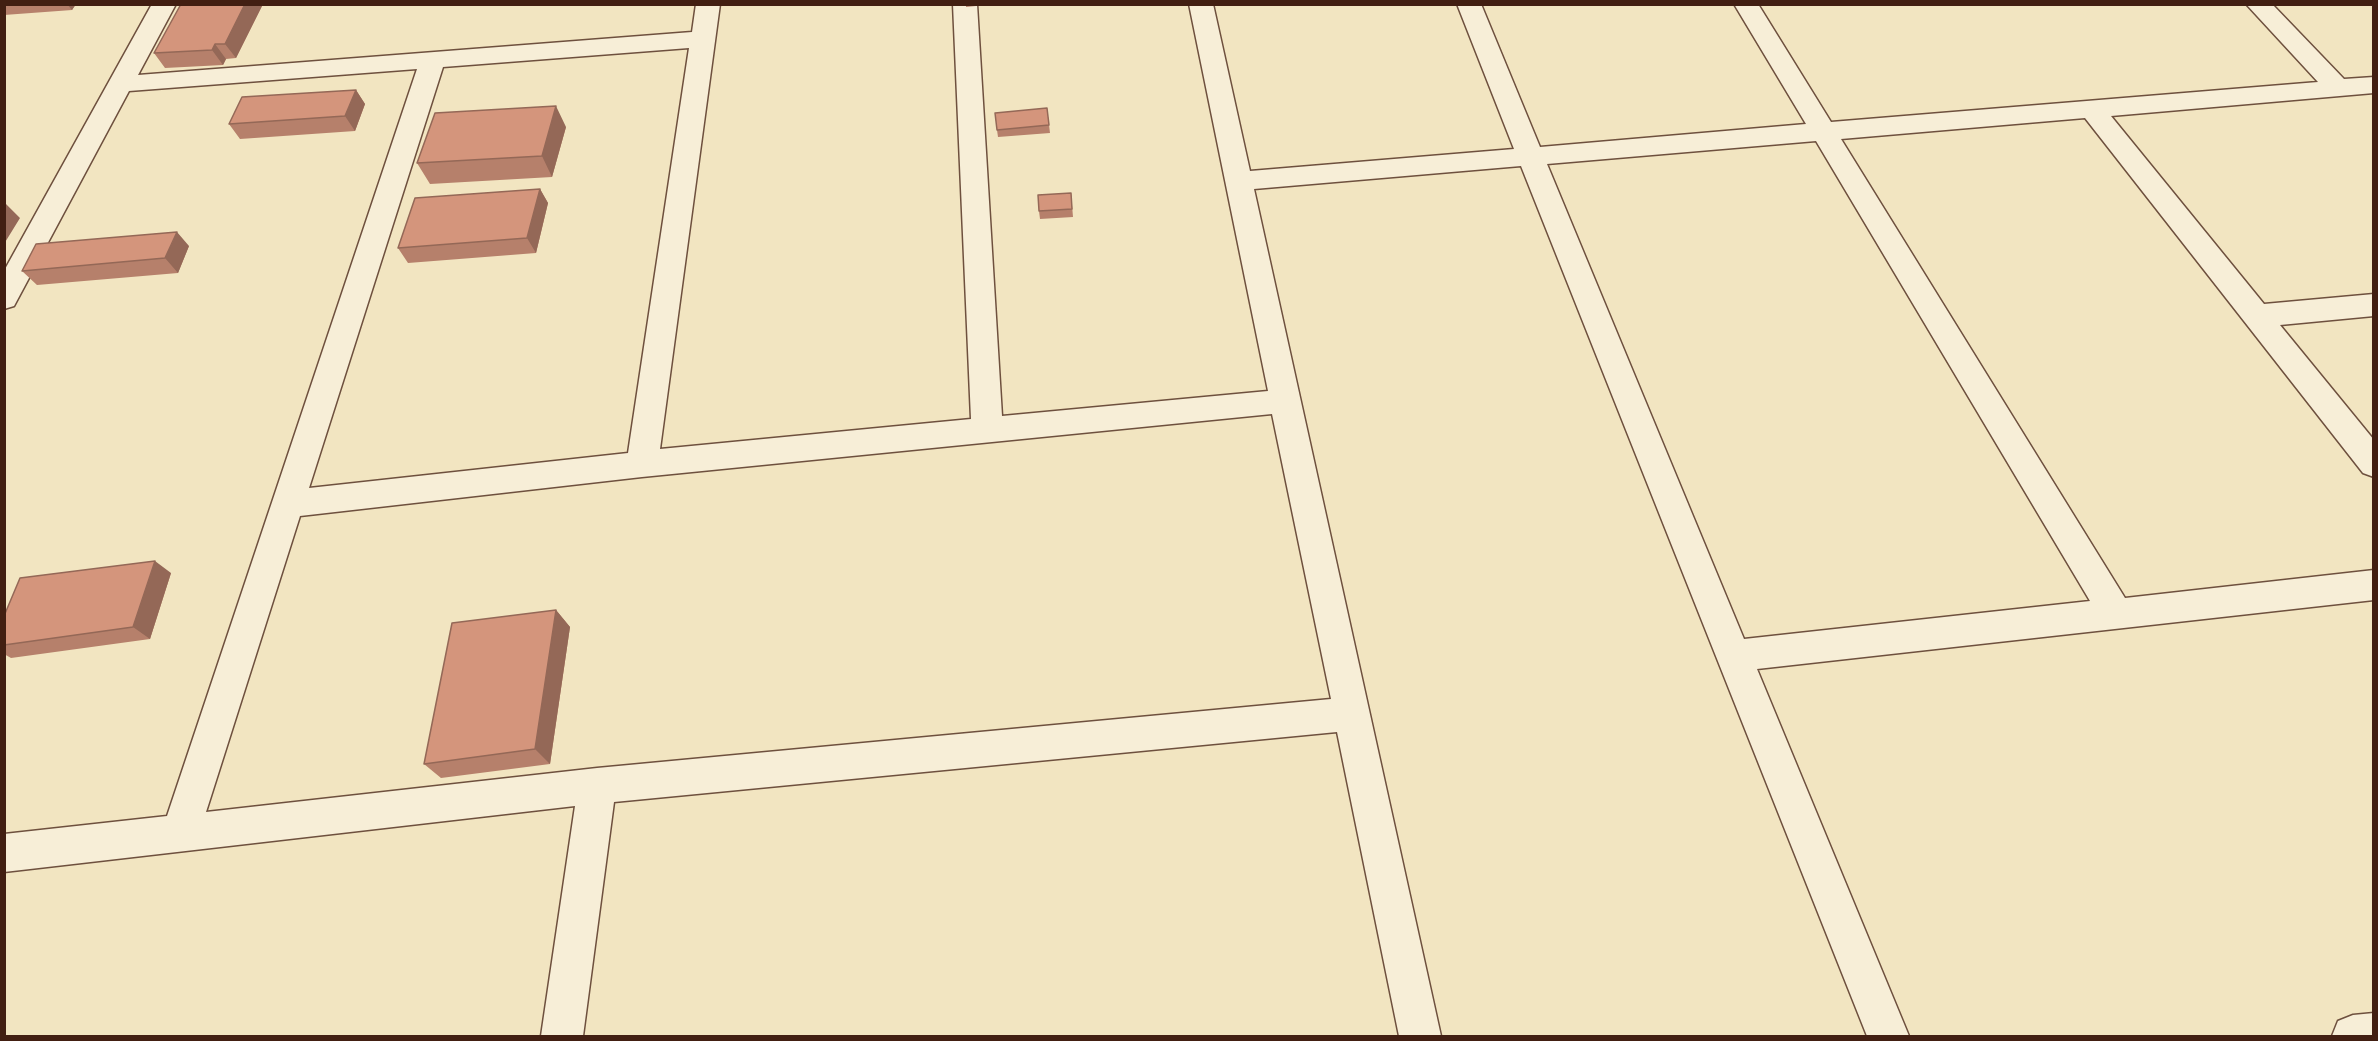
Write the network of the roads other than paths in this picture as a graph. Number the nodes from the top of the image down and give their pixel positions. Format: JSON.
{"nodes":[{"id":1,"x":164,"y":4,"type":"edge"},
{"id":2,"x":708,"y":4,"type":"edge"},
{"id":3,"x":965,"y":4,"type":"edge"},
{"id":4,"x":1201,"y":4,"type":"edge"},
{"id":5,"x":1469,"y":4,"type":"edge"},
{"id":6,"x":1746,"y":4,"type":"edge"},
{"id":7,"x":2258,"y":4,"type":"edge"},
{"id":8,"x":703,"y":39,"type":"junction"},
{"id":9,"x":433,"y":60,"type":"junction"},
{"id":10,"x":121,"y":84,"type":"junction"},
{"id":11,"x":2373,"y":85,"type":"edge"},
{"id":12,"x":2338,"y":88,"type":"junction"},
{"id":13,"x":2092,"y":109,"type":"junction"},
{"id":14,"x":1824,"y":131,"type":"junction"},
{"id":15,"x":1531,"y":156,"type":"junction"},
{"id":16,"x":1238,"y":181,"type":"junction"},
{"id":17,"x":7,"y":288,"type":"edge"},
{"id":18,"x":2373,"y":305,"type":"edge"},
{"id":19,"x":2256,"y":316,"type":"junction"},
{"id":20,"x":1285,"y":401,"type":"junction"},
{"id":21,"x":987,"y":430,"type":"junction"},
{"id":22,"x":642,"y":464,"type":"junction"},
{"id":23,"x":2373,"y":464,"type":"edge"},
{"id":24,"x":287,"y":504,"type":"junction"},
{"id":25,"x":2373,"y":585,"type":"edge"},
{"id":26,"x":2116,"y":613,"type":"junction"},
{"id":27,"x":1736,"y":656,"type":"junction"},
{"id":28,"x":1351,"y":714,"type":"junction"},
{"id":29,"x":597,"y":786,"type":"junction"},
{"id":30,"x":180,"y":834,"type":"junction"},
{"id":31,"x":4,"y":854,"type":"edge"},
{"id":32,"x":2373,"y":1034,"type":"edge"},
{"id":33,"x":562,"y":1036,"type":"edge"},
{"id":34,"x":1420,"y":1036,"type":"edge"},
{"id":35,"x":1888,"y":1036,"type":"edge"},
{"id":36,"x":2354,"y":1036,"type":"edge"}],
"edges":[{"from":1,"to":10,"type":"street"},
{"from":2,"to":8,"type":"street"},
{"from":3,"to":21,"type":"street"},
{"from":4,"to":16,"type":"street"},
{"from":5,"to":15,"type":"street"},
{"from":6,"to":14,"type":"street"},
{"from":7,"to":12,"type":"street"},
{"from":8,"to":9,"type":"street"},
{"from":8,"to":22,"type":"street"},
{"from":9,"to":10,"type":"street"},
{"from":9,"to":24,"type":"street"},
{"from":10,"to":17,"type":"street"},
{"from":11,"to":12,"type":"street"},
{"from":12,"to":13,"type":"street"},
{"from":13,"to":14,"type":"street"},
{"from":13,"to":19,"type":"street"},
{"from":14,"to":15,"type":"street"},
{"from":14,"to":26,"type":"street"},
{"from":15,"to":16,"type":"street"},
{"from":15,"to":27,"type":"street"},
{"from":16,"to":20,"type":"street"},
{"from":18,"to":19,"type":"street"},
{"from":19,"to":23,"type":"street"},
{"from":20,"to":21,"type":"street"},
{"from":20,"to":28,"type":"street"},
{"from":21,"to":22,"type":"street"},
{"from":22,"to":24,"type":"street"},
{"from":24,"to":30,"type":"street"},
{"from":25,"to":26,"type":"street"},
{"from":26,"to":27,"type":"street"},
{"from":27,"to":35,"type":"street"},
{"from":28,"to":29,"type":"street"},
{"from":28,"to":34,"type":"street"},
{"from":29,"to":30,"type":"street"},
{"from":29,"to":33,"type":"street"},
{"from":30,"to":31,"type":"street"},
{"from":32,"to":36,"type":"street"}]}
